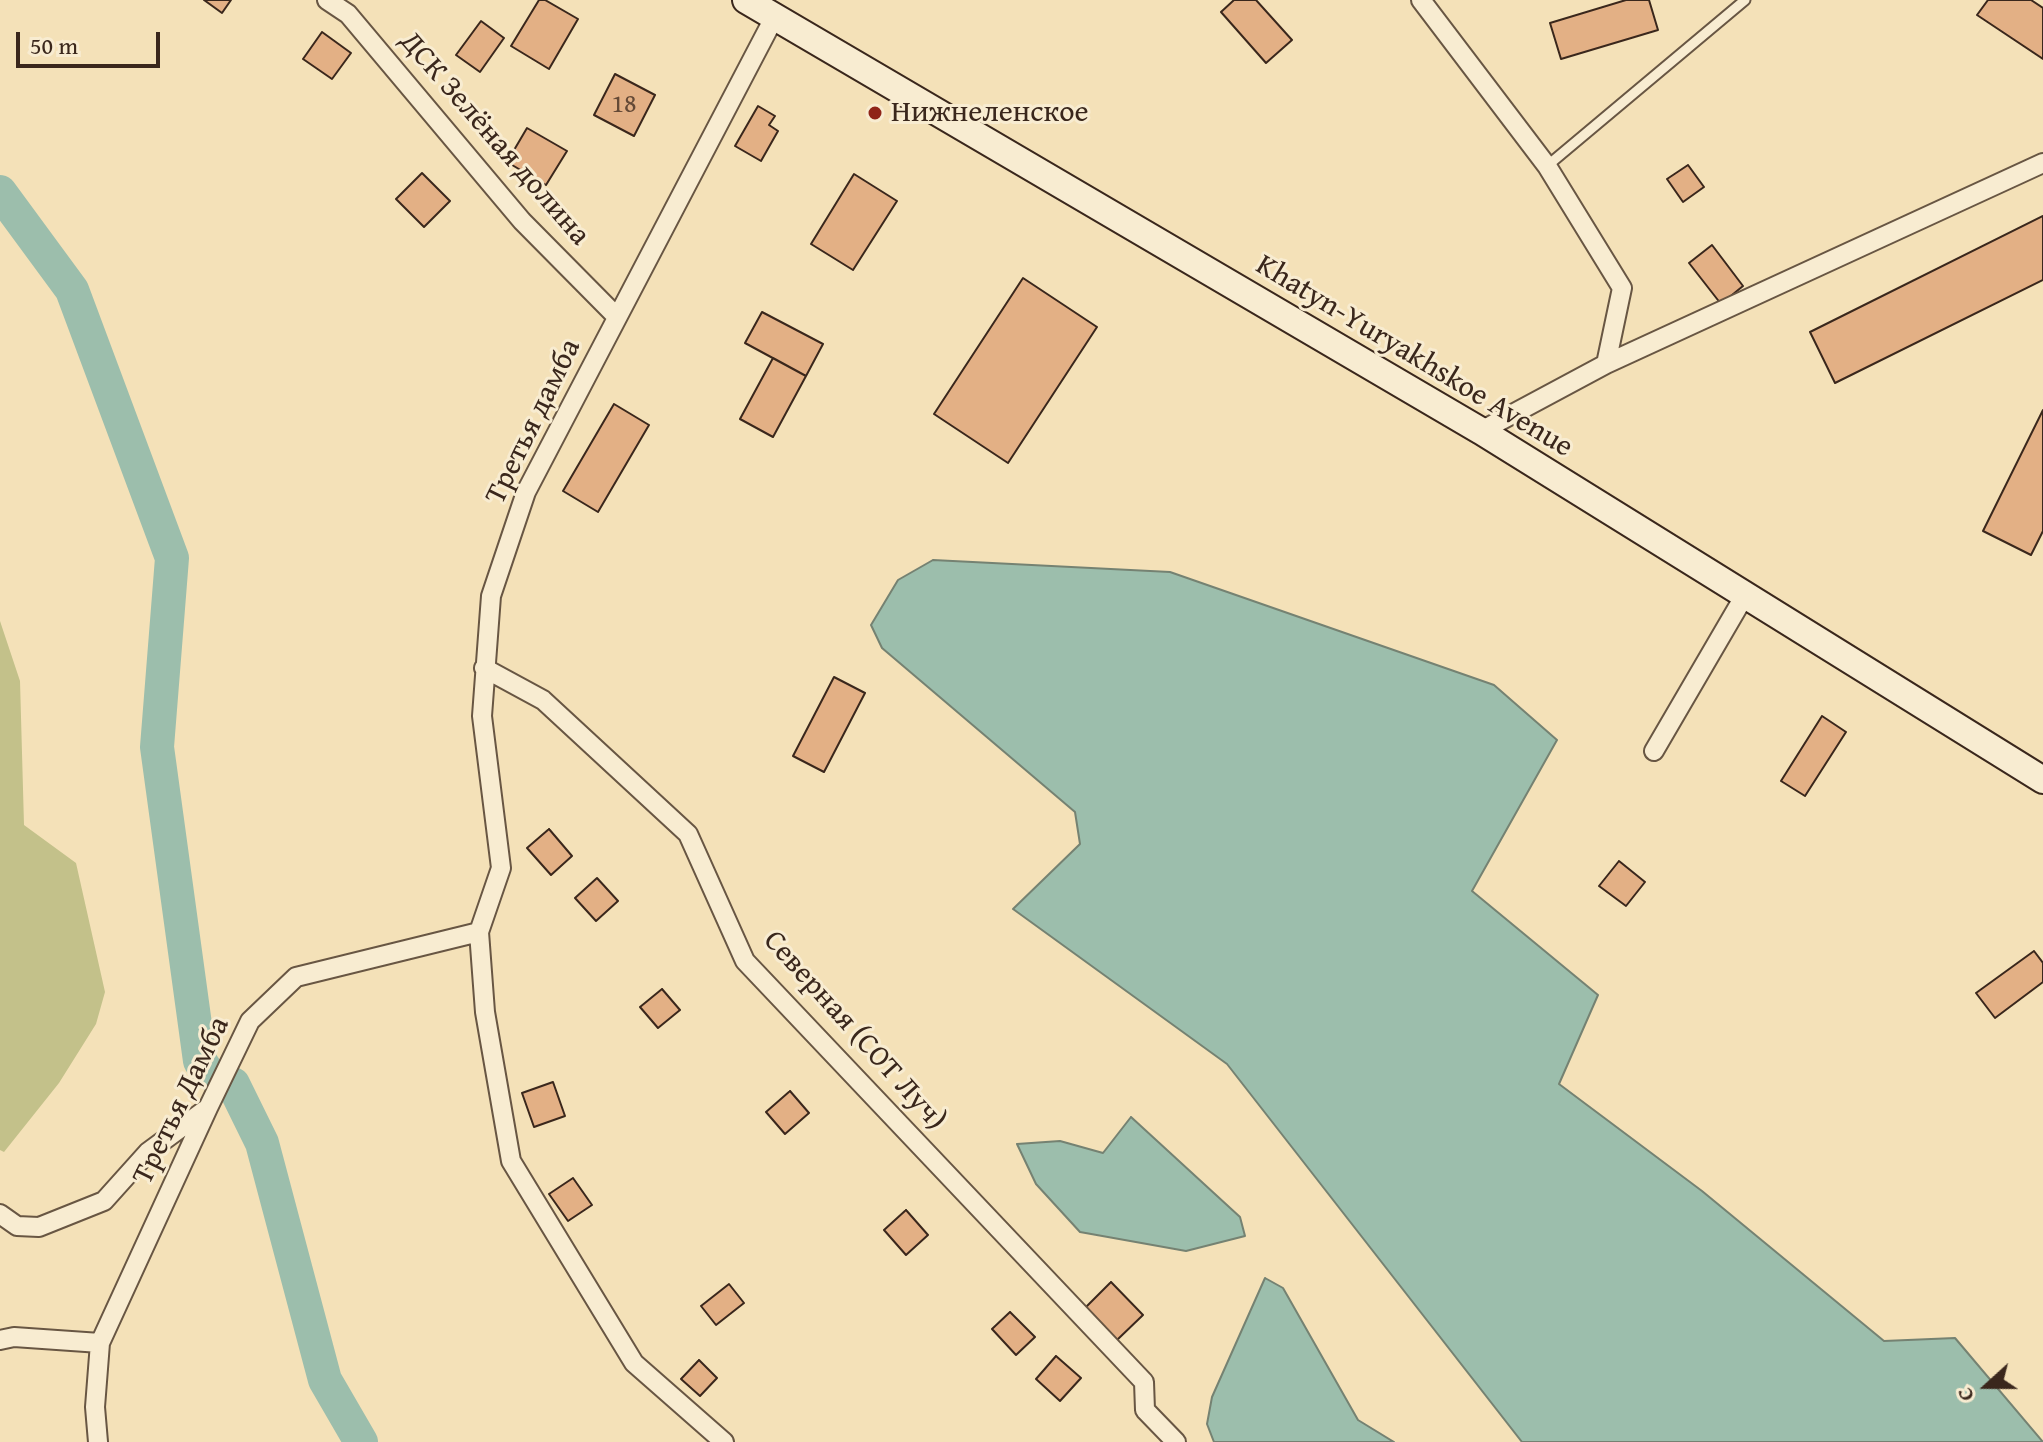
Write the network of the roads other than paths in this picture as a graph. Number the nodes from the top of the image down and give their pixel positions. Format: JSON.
{"nodes":[{"id":1,"x":327,"y":0,"type":"edge"},
{"id":2,"x":746,"y":0,"type":"edge"},
{"id":3,"x":1421,"y":0,"type":"edge"},
{"id":4,"x":1745,"y":0,"type":"edge"},
{"id":5,"x":774,"y":18,"type":"junction"},
{"id":6,"x":2043,"y":163,"type":"edge"},
{"id":7,"x":1547,"y":166,"type":"junction"},
{"id":8,"x":617,"y":317,"type":"junction"},
{"id":9,"x":1606,"y":364,"type":"junction"},
{"id":10,"x":1481,"y":431,"type":"junction"},
{"id":11,"x":1745,"y":595,"type":"junction"},
{"id":12,"x":484,"y":668,"type":"junction"},
{"id":13,"x":1654,"y":751,"type":"dead end"},
{"id":14,"x":2043,"y":780,"type":"edge"},
{"id":15,"x":479,"y":932,"type":"junction"},
{"id":16,"x":208,"y":1108,"type":"junction"},
{"id":17,"x":0,"y":1214,"type":"edge"},
{"id":18,"x":0,"y":1340,"type":"edge"},
{"id":19,"x":100,"y":1343,"type":"junction"},
{"id":20,"x":98,"y":1442,"type":"edge"},
{"id":21,"x":724,"y":1442,"type":"edge"},
{"id":22,"x":1176,"y":1442,"type":"edge"}],
"edges":[{"from":1,"to":8,"type":"street","name":"ДСК Зелёная долина"},
{"from":2,"to":5,"type":"main road","name":"Khatyn-Yuryakhskoe Avenue"},
{"from":3,"to":7,"type":"street"},
{"from":4,"to":7,"type":"lane"},
{"from":5,"to":8,"type":"street","name":"Третья дамба"},
{"from":5,"to":10,"type":"main road","name":"Khatyn-Yuryakhskoe Avenue"},
{"from":6,"to":9,"type":"street"},
{"from":7,"to":9,"type":"street"},
{"from":8,"to":12,"type":"street","name":"Третья дамба"},
{"from":9,"to":10,"type":"street"},
{"from":10,"to":11,"type":"main road","name":"Khatyn-Yuryakhskoe Avenue"},
{"from":11,"to":13,"type":"street"},
{"from":11,"to":14,"type":"main road","name":"Khatyn-Yuryakhskoe Avenue"},
{"from":12,"to":15,"type":"street","name":"Третья дамба"},
{"from":12,"to":22,"type":"street","name":"Северная (СОТ Луч)"},
{"from":15,"to":16,"type":"street","name":"Третья Дамба"},
{"from":15,"to":21,"type":"street"},
{"from":16,"to":17,"type":"street"},
{"from":16,"to":19,"type":"street","name":"Третья Дамба"},
{"from":18,"to":19,"type":"street"},
{"from":19,"to":20,"type":"street","name":"Третья Дамба"}]}
